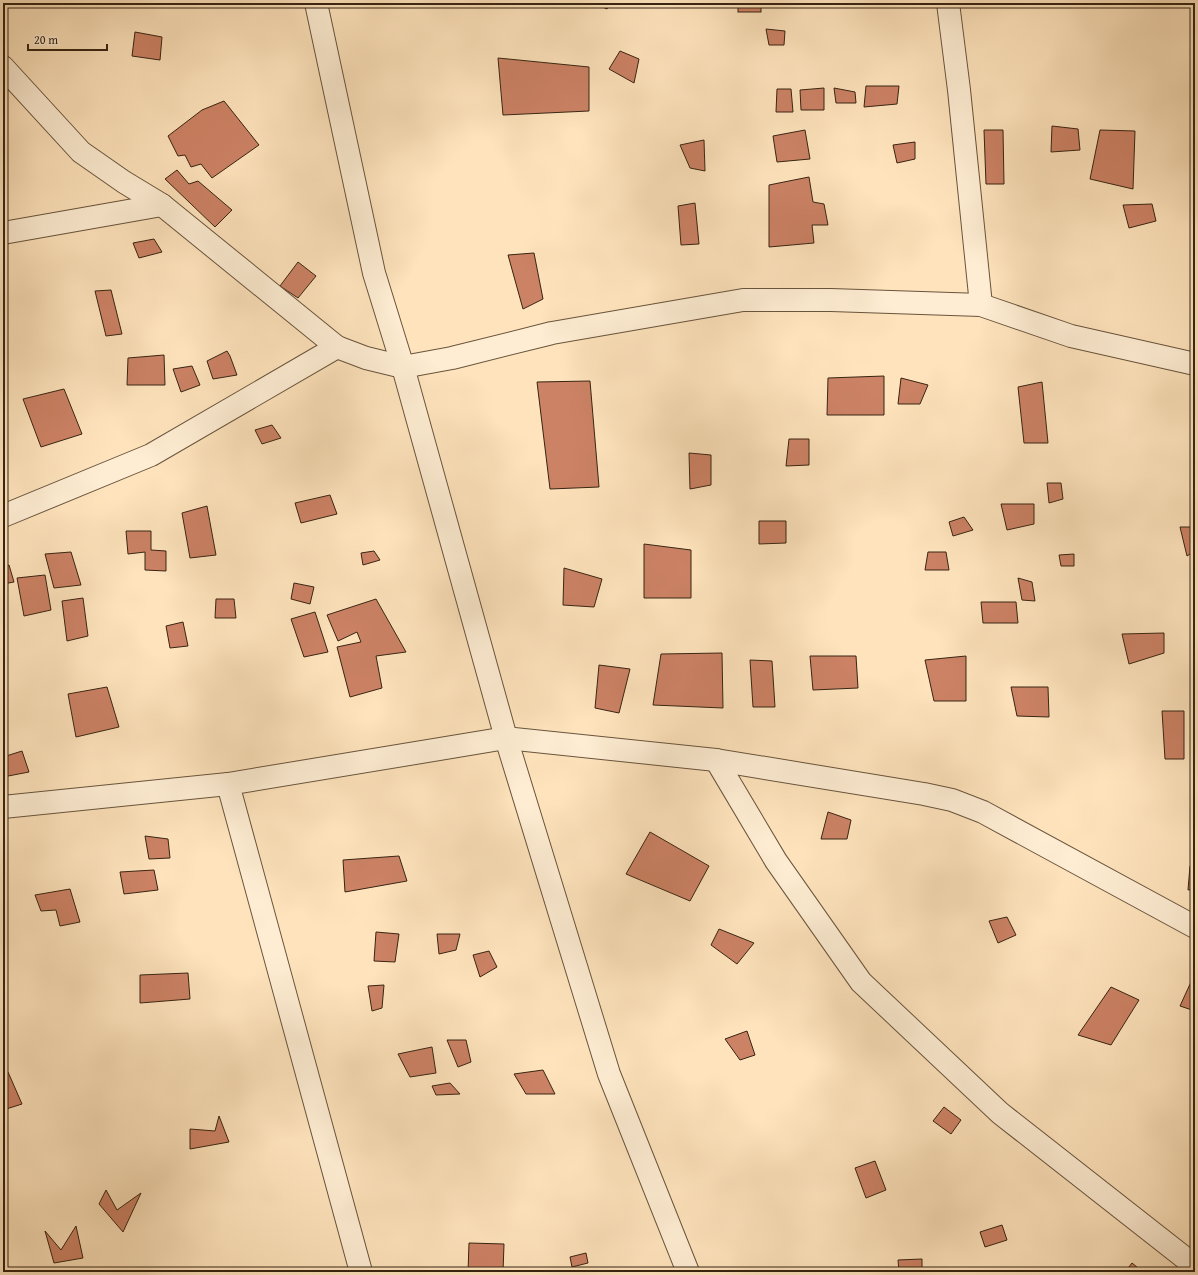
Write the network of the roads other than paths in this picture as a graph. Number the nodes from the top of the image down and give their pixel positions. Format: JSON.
{"nodes":[{"id":1,"x":316,"y":3,"type":"edge"},
{"id":2,"x":948,"y":3,"type":"edge"},
{"id":3,"x":3,"y":67,"type":"edge"},
{"id":4,"x":162,"y":206,"type":"junction"},
{"id":5,"x":3,"y":233,"type":"edge"},
{"id":6,"x":981,"y":305,"type":"junction"},
{"id":7,"x":337,"y":347,"type":"junction"},
{"id":8,"x":1195,"y":364,"type":"edge"},
{"id":9,"x":403,"y":367,"type":"junction"},
{"id":10,"x":3,"y":516,"type":"edge"},
{"id":11,"x":506,"y":738,"type":"junction"},
{"id":12,"x":716,"y":760,"type":"junction"},
{"id":13,"x":228,"y":784,"type":"junction"},
{"id":14,"x":3,"y":807,"type":"edge"},
{"id":15,"x":1195,"y":927,"type":"edge"},
{"id":16,"x":1195,"y":1266,"type":"edge"},
{"id":17,"x":361,"y":1272,"type":"edge"},
{"id":18,"x":688,"y":1272,"type":"edge"}],
"edges":[{"from":1,"to":9,"type":"street"},
{"from":2,"to":6,"type":"street"},
{"from":3,"to":4,"type":"street"},
{"from":4,"to":5,"type":"street"},
{"from":4,"to":7,"type":"street"},
{"from":6,"to":8,"type":"street"},
{"from":6,"to":9,"type":"street"},
{"from":7,"to":9,"type":"street"},
{"from":7,"to":10,"type":"street"},
{"from":9,"to":11,"type":"street"},
{"from":11,"to":12,"type":"street"},
{"from":11,"to":13,"type":"street"},
{"from":11,"to":18,"type":"street"},
{"from":12,"to":15,"type":"street"},
{"from":12,"to":16,"type":"street"},
{"from":13,"to":14,"type":"street"},
{"from":13,"to":17,"type":"street"}]}
